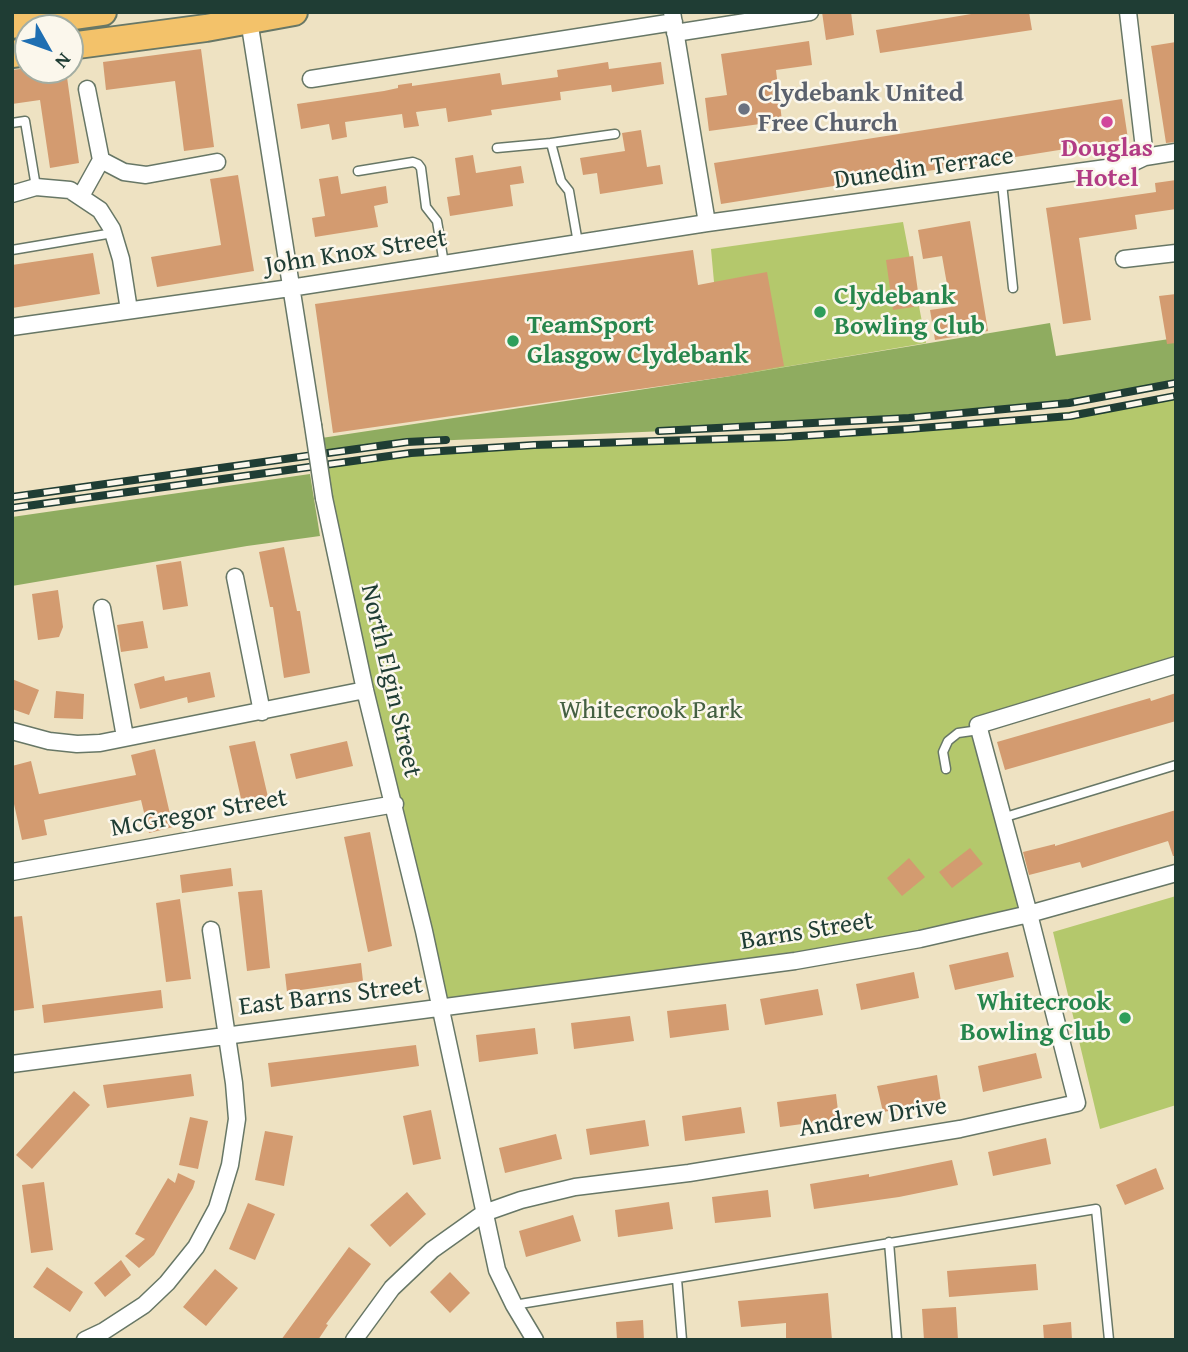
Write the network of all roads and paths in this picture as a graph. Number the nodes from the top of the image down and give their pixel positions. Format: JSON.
{"nodes":[{"id":1,"x":103,"y":12,"type":"edge"},
{"id":2,"x":294,"y":12,"type":"edge"},
{"id":3,"x":810,"y":12,"type":"edge"},
{"id":4,"x":1128,"y":12,"type":"edge"},
{"id":5,"x":248,"y":16,"type":"edge"},
{"id":6,"x":674,"y":22,"type":"edge"},
{"id":7,"x":12,"y":25,"type":"edge"},
{"id":8,"x":84,"y":44,"type":"edge"},
{"id":9,"x":311,"y":79,"type":"dead end"},
{"id":10,"x":87,"y":89,"type":"dead end"},
{"id":11,"x":12,"y":123,"type":"edge"},
{"id":12,"x":615,"y":134,"type":"dead end"},
{"id":13,"x":551,"y":143,"type":"junction"},
{"id":14,"x":497,"y":148,"type":"dead end"},
{"id":15,"x":1176,"y":152,"type":"edge"},
{"id":16,"x":1145,"y":157,"type":"junction"},
{"id":17,"x":100,"y":160,"type":"junction"},
{"id":18,"x":217,"y":162,"type":"dead end"},
{"id":19,"x":358,"y":172,"type":"dead end"},
{"id":20,"x":1002,"y":183,"type":"junction"},
{"id":21,"x":36,"y":187,"type":"junction"},
{"id":22,"x":12,"y":194,"type":"edge"},
{"id":23,"x":81,"y":196,"type":"junction"},
{"id":24,"x":707,"y":223,"type":"junction"},
{"id":25,"x":113,"y":233,"type":"junction"},
{"id":26,"x":578,"y":243,"type":"junction"},
{"id":27,"x":12,"y":250,"type":"edge"},
{"id":28,"x":1176,"y":253,"type":"edge"},
{"id":29,"x":1124,"y":259,"type":"dead end"},
{"id":30,"x":444,"y":264,"type":"junction"},
{"id":31,"x":290,"y":288,"type":"junction"},
{"id":32,"x":1013,"y":288,"type":"dead end"},
{"id":33,"x":129,"y":310,"type":"junction"},
{"id":34,"x":12,"y":327,"type":"edge"},
{"id":35,"x":235,"y":577,"type":"dead end"},
{"id":36,"x":102,"y":608,"type":"dead end"},
{"id":37,"x":1176,"y":665,"type":"edge"},
{"id":38,"x":365,"y":690,"type":"junction"},
{"id":39,"x":262,"y":712,"type":"junction"},
{"id":40,"x":979,"y":730,"type":"junction"},
{"id":41,"x":12,"y":731,"type":"edge"},
{"id":42,"x":125,"y":737,"type":"junction"},
{"id":43,"x":1176,"y":765,"type":"edge"},
{"id":44,"x":946,"y":769,"type":"dead end"},
{"id":45,"x":395,"y":804,"type":"junction"},
{"id":46,"x":1002,"y":818,"type":"junction"},
{"id":47,"x":12,"y":872,"type":"edge"},
{"id":48,"x":1176,"y":873,"type":"edge"},
{"id":49,"x":1029,"y":914,"type":"junction"},
{"id":50,"x":211,"y":930,"type":"dead end"},
{"id":51,"x":440,"y":1008,"type":"junction"},
{"id":52,"x":227,"y":1035,"type":"junction"},
{"id":53,"x":12,"y":1065,"type":"edge"},
{"id":54,"x":484,"y":1213,"type":"junction"},
{"id":55,"x":889,"y":1242,"type":"junction"},
{"id":56,"x":677,"y":1279,"type":"junction"},
{"id":57,"x":514,"y":1305,"type":"junction"},
{"id":58,"x":85,"y":1340,"type":"edge"},
{"id":59,"x":354,"y":1340,"type":"edge"},
{"id":60,"x":535,"y":1340,"type":"edge"},
{"id":61,"x":682,"y":1340,"type":"edge"},
{"id":62,"x":897,"y":1340,"type":"edge"},
{"id":63,"x":1109,"y":1340,"type":"edge"}],
"edges":[{"from":1,"to":7,"type":"main road"},
{"from":2,"to":5,"type":"main road"},
{"from":3,"to":6,"type":"street"},
{"from":4,"to":16,"type":"street"},
{"from":5,"to":8,"type":"main road"},
{"from":5,"to":31,"type":"street","name":"North Elgin Street"},
{"from":6,"to":9,"type":"street"},
{"from":6,"to":24,"type":"street"},
{"from":10,"to":17,"type":"street"},
{"from":11,"to":21,"type":"lane"},
{"from":12,"to":13,"type":"lane"},
{"from":13,"to":14,"type":"lane"},
{"from":13,"to":26,"type":"lane"},
{"from":15,"to":16,"type":"street","name":"Dunedin Terrace"},
{"from":16,"to":20,"type":"street","name":"Dunedin Terrace"},
{"from":17,"to":18,"type":"street"},
{"from":17,"to":23,"type":"street"},
{"from":19,"to":30,"type":"lane"},
{"from":20,"to":24,"type":"street","name":"Dunedin Terrace"},
{"from":20,"to":32,"type":"lane"},
{"from":21,"to":22,"type":"street"},
{"from":21,"to":23,"type":"street"},
{"from":23,"to":25,"type":"street"},
{"from":24,"to":26,"type":"street","name":"John Knox Street"},
{"from":25,"to":27,"type":"lane"},
{"from":25,"to":33,"type":"street"},
{"from":26,"to":30,"type":"street","name":"John Knox Street"},
{"from":28,"to":29,"type":"street"},
{"from":30,"to":31,"type":"street","name":"John Knox Street"},
{"from":31,"to":33,"type":"street","name":"John Knox Street"},
{"from":31,"to":38,"type":"street","name":"North Elgin Street","bridge":true},
{"from":33,"to":34,"type":"street","name":"John Knox Street"},
{"from":35,"to":39,"type":"street"},
{"from":36,"to":42,"type":"street"},
{"from":37,"to":40,"type":"street"},
{"from":38,"to":39,"type":"street"},
{"from":38,"to":45,"type":"street","name":"North Elgin Street"},
{"from":39,"to":42,"type":"street"},
{"from":40,"to":44,"type":"lane"},
{"from":40,"to":46,"type":"street"},
{"from":41,"to":42,"type":"street"},
{"from":43,"to":46,"type":"lane"},
{"from":45,"to":47,"type":"street","name":"McGregor Street"},
{"from":45,"to":51,"type":"street","name":"North Elgin Street"},
{"from":46,"to":49,"type":"street"},
{"from":48,"to":49,"type":"street","name":"Barns Street"},
{"from":49,"to":51,"type":"street","name":"Barns Street"},
{"from":49,"to":54,"type":"street","name":"Andrew Drive"},
{"from":50,"to":52,"type":"street","name":"East Barns Street"},
{"from":51,"to":52,"type":"street","name":"East Barns Street"},
{"from":51,"to":54,"type":"street","name":"North Elgin Street"},
{"from":52,"to":53,"type":"street","name":"East Barns Street"},
{"from":52,"to":58,"type":"street"},
{"from":54,"to":57,"type":"street","name":"North Elgin Street"},
{"from":54,"to":59,"type":"street"},
{"from":55,"to":56,"type":"lane"},
{"from":55,"to":62,"type":"lane"},
{"from":55,"to":63,"type":"lane"},
{"from":56,"to":57,"type":"lane"},
{"from":56,"to":61,"type":"lane"},
{"from":57,"to":60,"type":"street","name":"North Elgin Street"}]}
